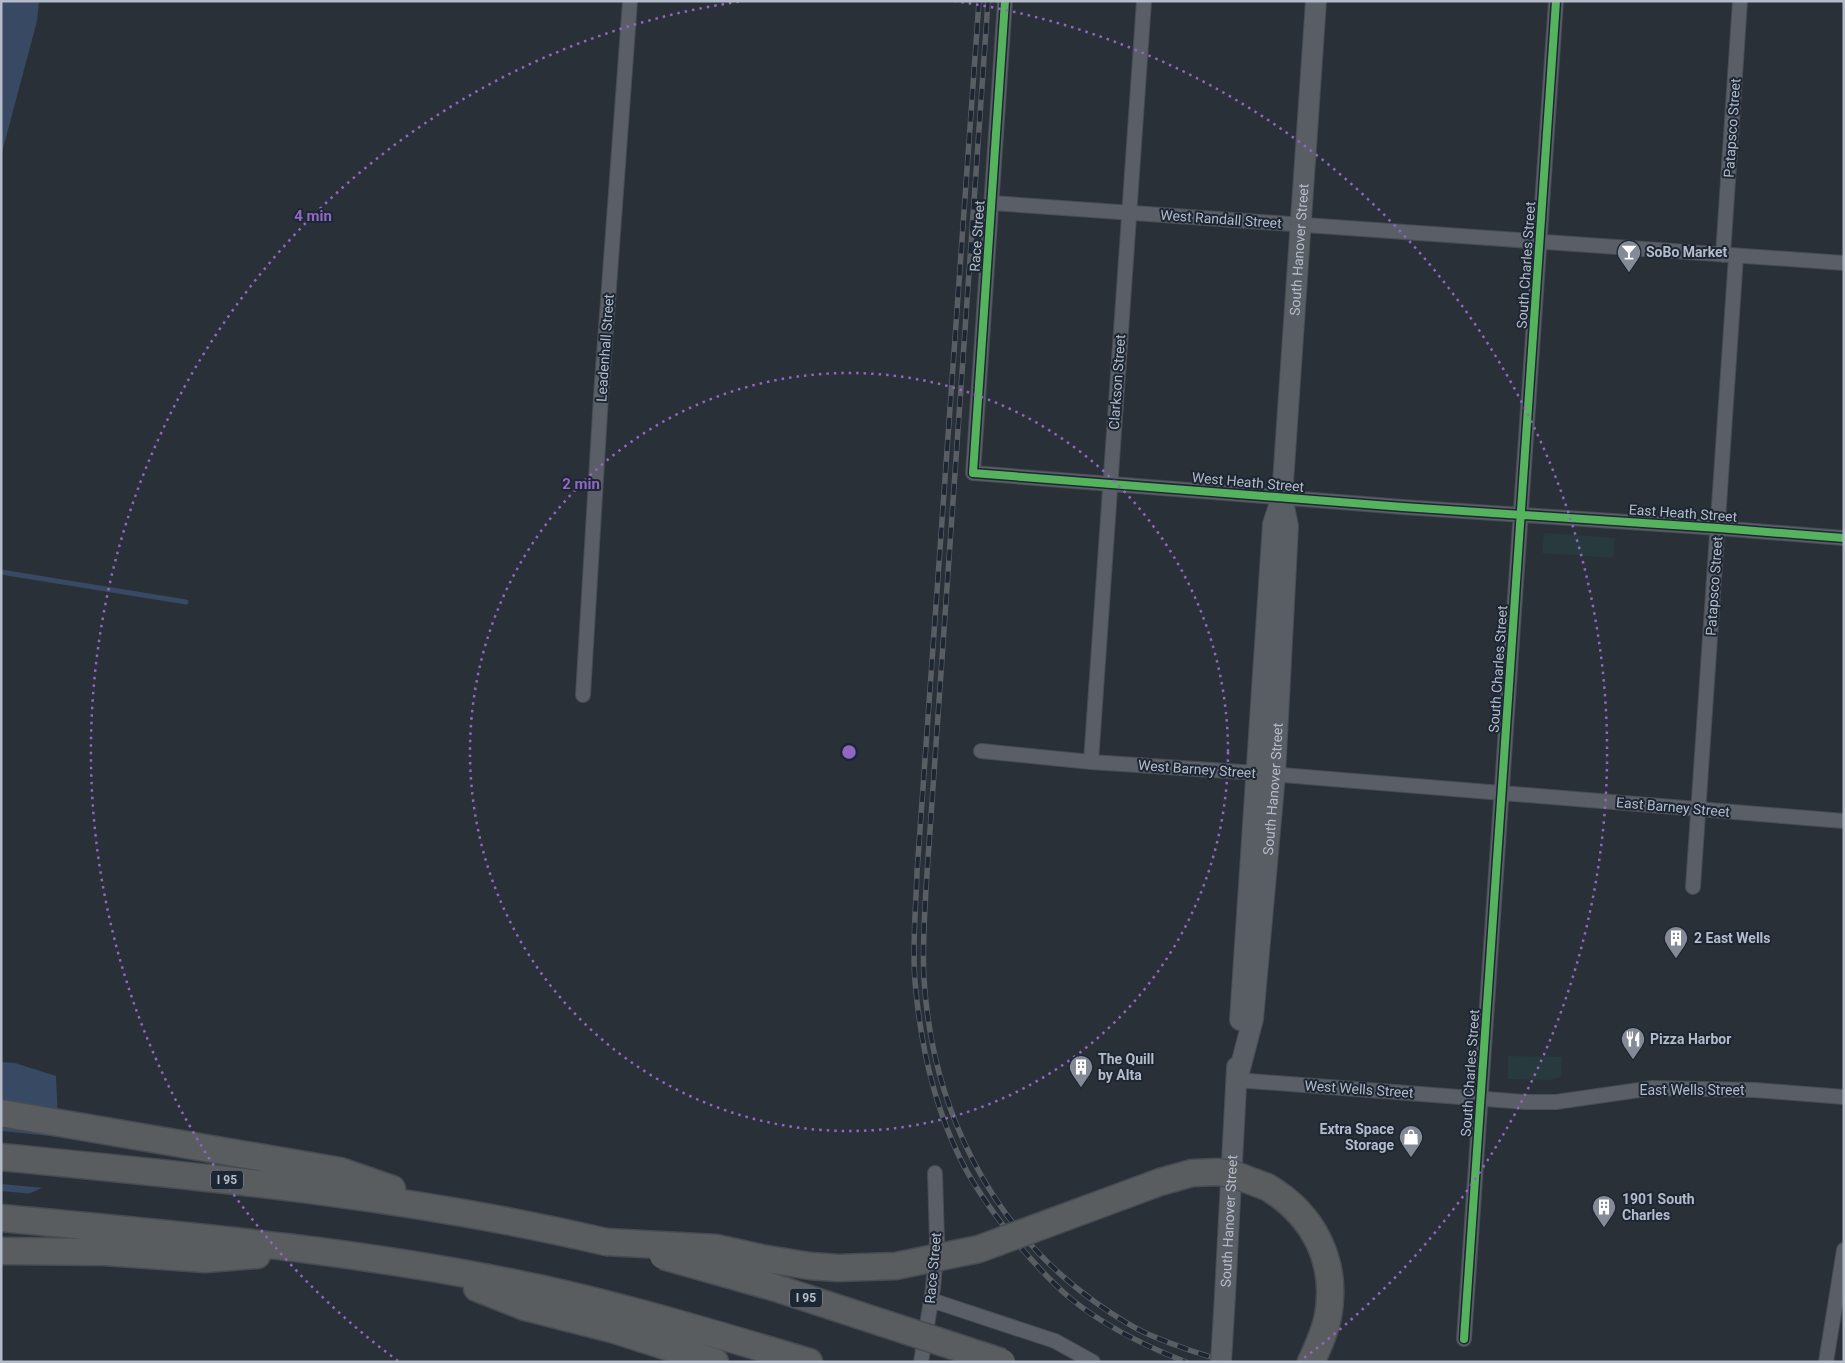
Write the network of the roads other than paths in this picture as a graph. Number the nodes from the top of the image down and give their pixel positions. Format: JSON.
{"nodes":[{"id":1,"x":630,"y":1,"type":"edge"},
{"id":2,"x":1005,"y":1,"type":"edge"},
{"id":3,"x":1144,"y":1,"type":"edge"},
{"id":4,"x":1316,"y":1,"type":"edge"},
{"id":5,"x":1556,"y":1,"type":"edge"},
{"id":6,"x":1740,"y":1,"type":"edge"},
{"id":7,"x":992,"y":203,"type":"junction"},
{"id":8,"x":1129,"y":212,"type":"junction"},
{"id":9,"x":1301,"y":224,"type":"junction"},
{"id":10,"x":1540,"y":242,"type":"junction"},
{"id":11,"x":1730,"y":255,"type":"junction"},
{"id":12,"x":1844,"y":263,"type":"edge"},
{"id":13,"x":973,"y":473,"type":"joint"},
{"id":14,"x":1110,"y":484,"type":"junction"},
{"id":15,"x":1282,"y":497,"type":"junction"},
{"id":16,"x":1521,"y":514,"type":"junction"},
{"id":17,"x":1718,"y":528,"type":"junction"},
{"id":18,"x":1844,"y":538,"type":"edge"},
{"id":19,"x":583,"y":695,"type":"dead end"},
{"id":20,"x":982,"y":751,"type":"dead end"},
{"id":21,"x":1091,"y":762,"type":"junction"},
{"id":22,"x":1266,"y":774,"type":"junction"},
{"id":23,"x":1502,"y":793,"type":"junction"},
{"id":24,"x":1699,"y":809,"type":"junction"},
{"id":25,"x":1844,"y":820,"type":"edge"},
{"id":26,"x":1693,"y":887,"type":"dead end"},
{"id":27,"x":1237,"y":1080,"type":"junction"},
{"id":28,"x":1844,"y":1097,"type":"edge"},
{"id":29,"x":1481,"y":1099,"type":"junction"},
{"id":30,"x":1,"y":1113,"type":"edge"},
{"id":31,"x":1,"y":1157,"type":"edge"},
{"id":32,"x":935,"y":1173,"type":"dead end"},
{"id":33,"x":451,"y":1210,"type":"junction"},
{"id":34,"x":1,"y":1218,"type":"edge"},
{"id":35,"x":606,"y":1242,"type":"junction"},
{"id":36,"x":312,"y":1250,"type":"junction"},
{"id":37,"x":1844,"y":1250,"type":"edge"},
{"id":38,"x":1,"y":1251,"type":"edge"},
{"id":39,"x":425,"y":1267,"type":"junction"},
{"id":40,"x":931,"y":1300,"type":"junction"},
{"id":41,"x":1464,"y":1339,"type":"dead end"},
{"id":42,"x":715,"y":1362,"type":"edge"},
{"id":43,"x":808,"y":1362,"type":"edge"},
{"id":44,"x":921,"y":1362,"type":"edge"},
{"id":45,"x":1002,"y":1362,"type":"edge"},
{"id":46,"x":1093,"y":1362,"type":"edge"},
{"id":47,"x":1221,"y":1362,"type":"edge"},
{"id":48,"x":1311,"y":1362,"type":"edge"},
{"id":49,"x":1826,"y":1362,"type":"edge"}],
"edges":[{"from":1,"to":19,"type":"street","name":"Leadenhall Street"},
{"from":2,"to":7,"type":"street","name":"Race Street"},
{"from":3,"to":8,"type":"street","name":"Clarkson Street"},
{"from":4,"to":9,"type":"main road","name":"South Hanover Street"},
{"from":5,"to":10,"type":"street","name":"South Charles Street"},
{"from":6,"to":11,"type":"street","name":"Patapsco Street"},
{"from":7,"to":8,"type":"street","name":"West Randall Street"},
{"from":7,"to":13,"type":"street","name":"Race Street"},
{"from":8,"to":9,"type":"street","name":"West Randall Street"},
{"from":8,"to":14,"type":"street","name":"Clarkson Street"},
{"from":9,"to":10,"type":"street","name":"West Randall Street"},
{"from":9,"to":15,"type":"main road","name":"South Hanover Street"},
{"from":10,"to":11,"type":"street","name":"West Randall Street"},
{"from":10,"to":16,"type":"street","name":"South Charles Street"},
{"from":11,"to":12,"type":"street","name":"West Randall Street"},
{"from":11,"to":17,"type":"street","name":"Patapsco Street"},
{"from":13,"to":14,"type":"street","name":"West Heath Street"},
{"from":14,"to":15,"type":"street","name":"West Heath Street"},
{"from":14,"to":21,"type":"street","name":"Clarkson Street"},
{"from":15,"to":16,"type":"street","name":"West Heath Street"},
{"from":15,"to":22,"type":"main road","name":"South Hanover Street"},
{"from":16,"to":17,"type":"street","name":"East Heath Street"},
{"from":16,"to":23,"type":"street","name":"South Charles Street"},
{"from":17,"to":18,"type":"street","name":"East Heath Street"},
{"from":17,"to":24,"type":"street","name":"Patapsco Street"},
{"from":20,"to":21,"type":"street","name":"West Barney Street"},
{"from":21,"to":22,"type":"street","name":"West Barney Street"},
{"from":22,"to":23,"type":"street","name":"West Barney Street"},
{"from":22,"to":27,"type":"main road","name":"South Hanover Street"},
{"from":23,"to":24,"type":"street","name":"East Barney Street"},
{"from":23,"to":29,"type":"street","name":"South Charles Street"},
{"from":24,"to":25,"type":"street","name":"East Barney Street"},
{"from":24,"to":26,"type":"street","name":"Patapsco Street"},
{"from":27,"to":29,"type":"street","name":"West Wells Street"},
{"from":27,"to":47,"type":"main road","name":"South Hanover Street","bridge":true},
{"from":28,"to":29,"type":"street","name":"East Wells Street"},
{"from":29,"to":41,"type":"street","name":"South Charles Street"},
{"from":30,"to":33,"type":"highway"},
{"from":31,"to":33,"type":"highway","number":"I 95"},
{"from":32,"to":40,"type":"street","name":"Race Street"},
{"from":33,"to":35,"type":"highway","number":"I 95"},
{"from":34,"to":36,"type":"highway"},
{"from":35,"to":45,"type":"highway","number":"I 95","bridge":true},
{"from":35,"to":48,"type":"highway","bridge":true},
{"from":36,"to":38,"type":"highway"},
{"from":36,"to":39,"type":"highway"},
{"from":37,"to":49,"type":"street"},
{"from":39,"to":42,"type":"highway"},
{"from":39,"to":43,"type":"highway"},
{"from":40,"to":44,"type":"street","name":"Race Street"},
{"from":40,"to":46,"type":"street"}]}
